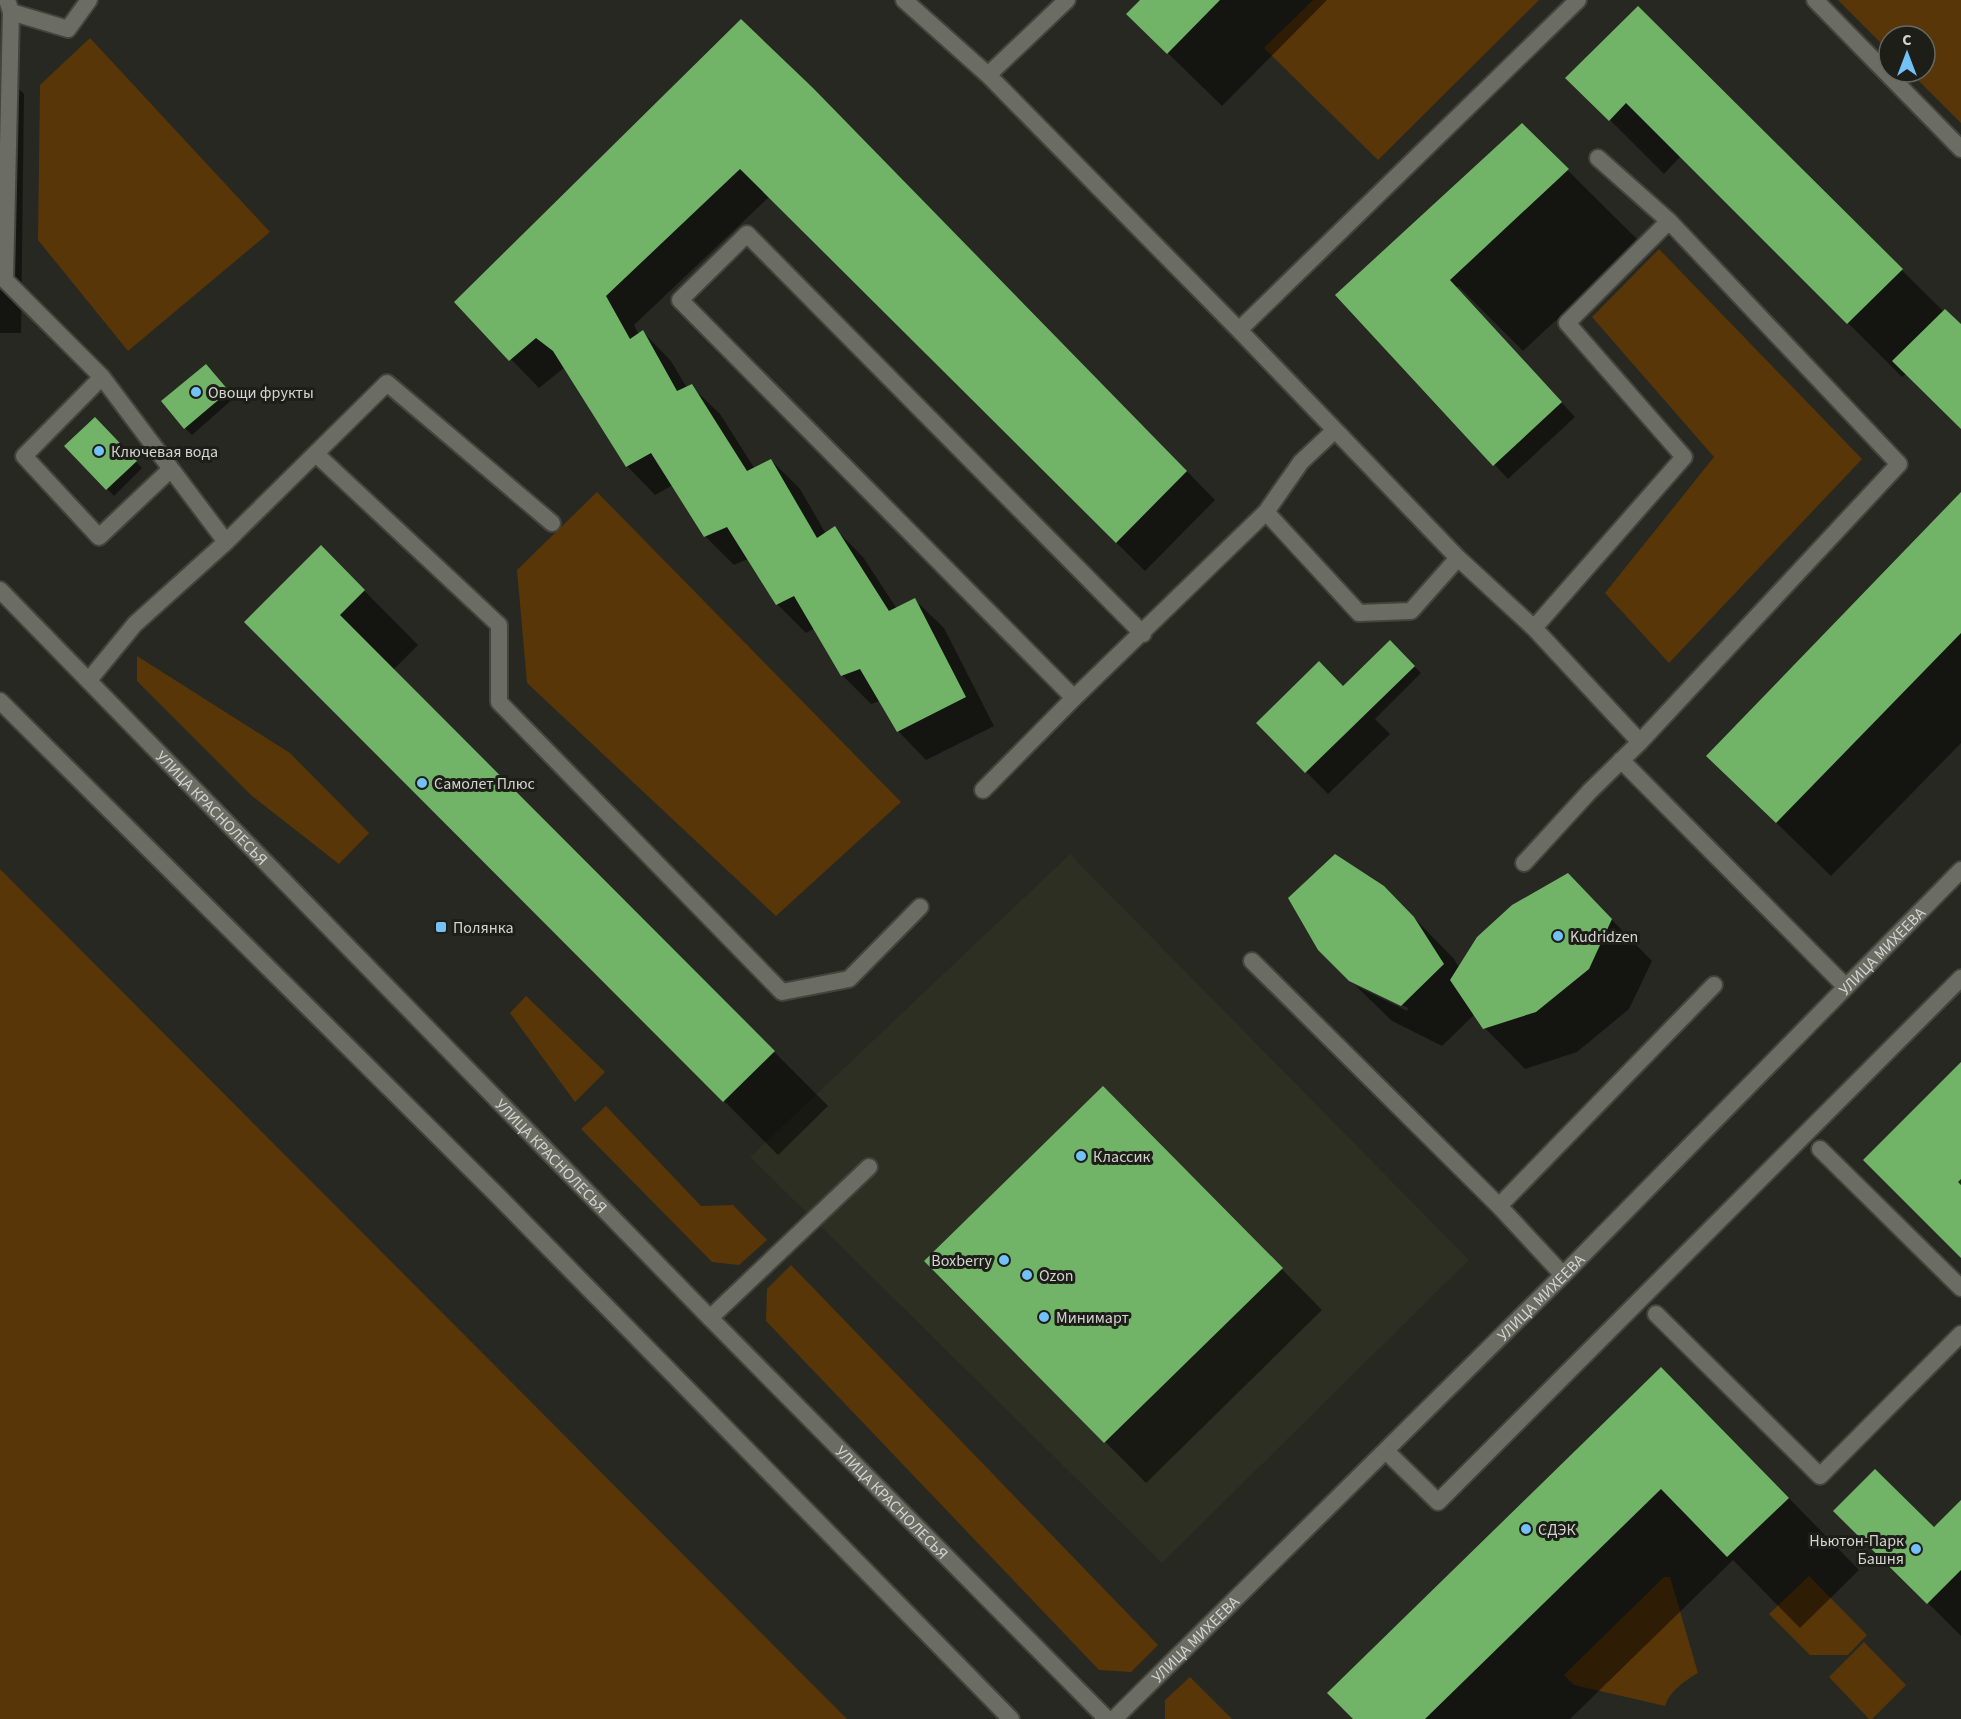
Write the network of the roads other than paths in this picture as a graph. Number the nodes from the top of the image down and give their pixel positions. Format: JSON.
{"nodes":[{"id":1,"x":89,"y":0,"type":"edge"},
{"id":2,"x":903,"y":0,"type":"edge"},
{"id":3,"x":1067,"y":0,"type":"edge"},
{"id":4,"x":1578,"y":0,"type":"edge"},
{"id":5,"x":1815,"y":0,"type":"edge"},
{"id":6,"x":9,"y":6,"type":"edge"},
{"id":7,"x":988,"y":75,"type":"junction"},
{"id":8,"x":1961,"y":149,"type":"edge"},
{"id":9,"x":1598,"y":158,"type":"dead end"},
{"id":10,"x":1670,"y":221,"type":"junction"},
{"id":11,"x":2,"y":281,"type":"edge"},
{"id":12,"x":1239,"y":330,"type":"junction"},
{"id":13,"x":102,"y":377,"type":"junction"},
{"id":14,"x":1334,"y":431,"type":"junction"},
{"id":15,"x":316,"y":454,"type":"junction"},
{"id":16,"x":171,"y":469,"type":"junction"},
{"id":17,"x":1266,"y":512,"type":"junction"},
{"id":18,"x":552,"y":523,"type":"dead end"},
{"id":19,"x":226,"y":542,"type":"junction"},
{"id":20,"x":1458,"y":558,"type":"junction"},
{"id":21,"x":0,"y":590,"type":"edge"},
{"id":22,"x":1534,"y":628,"type":"junction"},
{"id":23,"x":1143,"y":634,"type":"junction"},
{"id":24,"x":89,"y":680,"type":"junction"},
{"id":25,"x":1074,"y":698,"type":"junction"},
{"id":26,"x":0,"y":701,"type":"edge"},
{"id":27,"x":1640,"y":742,"type":"junction"},
{"id":28,"x":1621,"y":760,"type":"junction"},
{"id":29,"x":983,"y":790,"type":"dead end"},
{"id":30,"x":1524,"y":863,"type":"dead end"},
{"id":31,"x":1961,"y":870,"type":"edge"},
{"id":32,"x":920,"y":908,"type":"dead end"},
{"id":33,"x":1252,"y":961,"type":"dead end"},
{"id":34,"x":1961,"y":978,"type":"edge"},
{"id":35,"x":1714,"y":985,"type":"dead end"},
{"id":36,"x":1846,"y":987,"type":"junction"},
{"id":37,"x":1820,"y":1149,"type":"dead end"},
{"id":38,"x":869,"y":1167,"type":"dead end"},
{"id":39,"x":1499,"y":1206,"type":"junction"},
{"id":40,"x":1563,"y":1275,"type":"junction"},
{"id":41,"x":1961,"y":1288,"type":"edge"},
{"id":42,"x":1656,"y":1314,"type":"dead end"},
{"id":43,"x":710,"y":1318,"type":"junction"},
{"id":44,"x":1961,"y":1334,"type":"edge"},
{"id":45,"x":1386,"y":1451,"type":"junction"},
{"id":46,"x":1011,"y":1719,"type":"edge"},
{"id":47,"x":1107,"y":1719,"type":"edge"},
{"id":48,"x":1114,"y":1719,"type":"edge"}],
"edges":[{"from":1,"to":6,"type":"street"},
{"from":2,"to":7,"type":"street"},
{"from":3,"to":7,"type":"street"},
{"from":4,"to":12,"type":"street"},
{"from":5,"to":8,"type":"street"},
{"from":6,"to":11,"type":"street"},
{"from":7,"to":12,"type":"street"},
{"from":9,"to":10,"type":"street"},
{"from":10,"to":22,"type":"street"},
{"from":10,"to":27,"type":"street"},
{"from":11,"to":13,"type":"street"},
{"from":12,"to":14,"type":"street"},
{"from":13,"to":16,"type":"street"},
{"from":13,"to":16,"type":"street"},
{"from":14,"to":17,"type":"street"},
{"from":14,"to":20,"type":"street"},
{"from":15,"to":18,"type":"street"},
{"from":15,"to":19,"type":"street"},
{"from":15,"to":32,"type":"street"},
{"from":16,"to":19,"type":"street"},
{"from":17,"to":20,"type":"street"},
{"from":17,"to":23,"type":"street"},
{"from":19,"to":24,"type":"street"},
{"from":20,"to":22,"type":"street"},
{"from":21,"to":24,"type":"street","name":"УЛИЦА КРАСНОЛЕСЬЯ"},
{"from":22,"to":27,"type":"street"},
{"from":23,"to":25,"type":"street"},
{"from":23,"to":25,"type":"street"},
{"from":24,"to":43,"type":"street","name":"УЛИЦА КРАСНОЛЕСЬЯ"},
{"from":25,"to":29,"type":"street"},
{"from":26,"to":46,"type":"street"},
{"from":27,"to":28,"type":"street"},
{"from":28,"to":30,"type":"street"},
{"from":28,"to":36,"type":"street"},
{"from":31,"to":36,"type":"street","name":"УЛИЦА МИХЕЕВА"},
{"from":33,"to":39,"type":"street"},
{"from":34,"to":45,"type":"street"},
{"from":35,"to":39,"type":"street"},
{"from":36,"to":40,"type":"street","name":"УЛИЦА МИХЕЕВА"},
{"from":37,"to":41,"type":"street"},
{"from":38,"to":43,"type":"street"},
{"from":39,"to":40,"type":"street"},
{"from":40,"to":45,"type":"street","name":"УЛИЦА МИХЕЕВА"},
{"from":42,"to":44,"type":"street"},
{"from":43,"to":47,"type":"street","name":"УЛИЦА КРАСНОЛЕСЬЯ"},
{"from":45,"to":48,"type":"street","name":"УЛИЦА МИХЕЕВА"}]}
